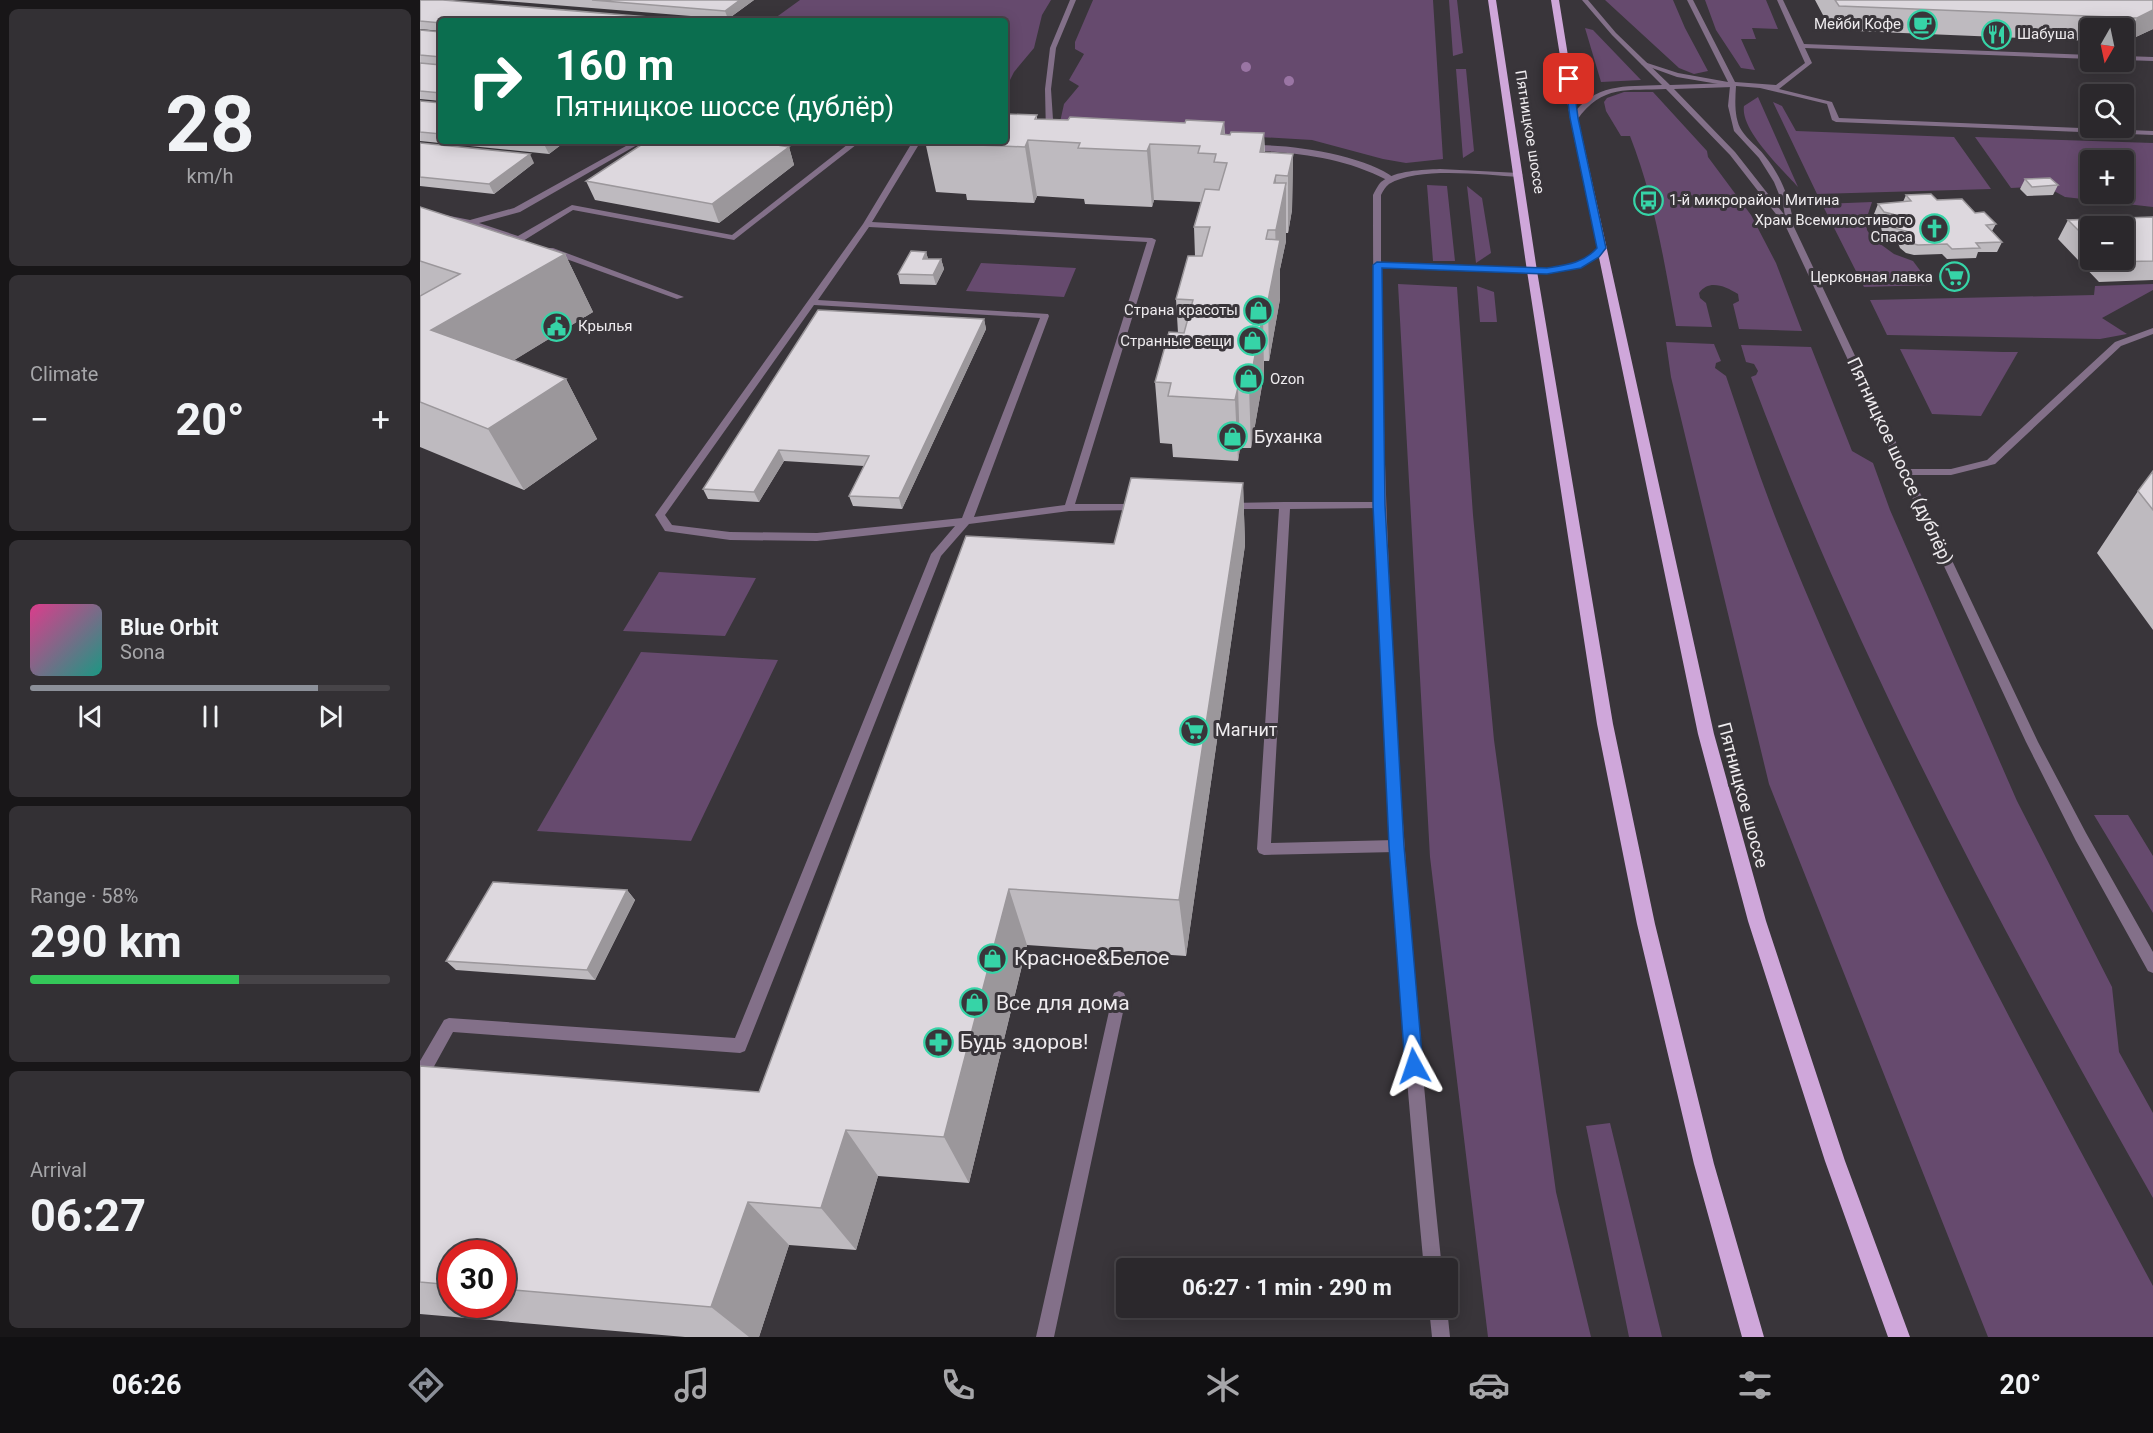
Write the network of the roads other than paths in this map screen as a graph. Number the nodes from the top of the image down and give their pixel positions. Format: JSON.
{"nodes":[{"id":1,"x":1073,"y":0,"type":"edge"},
{"id":2,"x":1492,"y":0,"type":"edge"},
{"id":3,"x":1555,"y":0,"type":"edge"},
{"id":4,"x":1586,"y":0,"type":"edge"},
{"id":5,"x":1690,"y":0,"type":"edge"},
{"id":6,"x":1780,"y":0,"type":"edge"},
{"id":7,"x":1803,"y":46,"type":"junction"},
{"id":8,"x":2080,"y":57,"type":"edge"},
{"id":9,"x":2134,"y":58,"type":"edge"},
{"id":10,"x":2153,"y":59,"type":"edge"},
{"id":11,"x":1644,"y":64,"type":"junction"},
{"id":12,"x":1733,"y":85,"type":"junction"},
{"id":13,"x":1668,"y":86,"type":"junction"},
{"id":14,"x":1763,"y":87,"type":"junction"},
{"id":15,"x":1574,"y":118,"type":"junction"},
{"id":16,"x":2153,"y":133,"type":"edge"},
{"id":17,"x":1039,"y":140,"type":"edge"},
{"id":18,"x":1051,"y":140,"type":"junction"},
{"id":19,"x":1062,"y":141,"type":"edge"},
{"id":20,"x":635,"y":144,"type":"edge"},
{"id":21,"x":853,"y":144,"type":"edge"},
{"id":22,"x":915,"y":144,"type":"edge"},
{"id":23,"x":1237,"y":147,"type":"edge"},
{"id":24,"x":1519,"y":175,"type":"junction"},
{"id":25,"x":1390,"y":178,"type":"junction"},
{"id":26,"x":420,"y":212,"type":"edge"},
{"id":27,"x":472,"y":223,"type":"junction"},
{"id":28,"x":867,"y":224,"type":"junction"},
{"id":29,"x":1790,"y":227,"type":"junction"},
{"id":30,"x":451,"y":228,"type":"edge"},
{"id":31,"x":518,"y":239,"type":"junction"},
{"id":32,"x":528,"y":243,"type":"edge"},
{"id":33,"x":539,"y":246,"type":"edge"},
{"id":34,"x":1602,"y":248,"type":"junction"},
{"id":35,"x":1377,"y":265,"type":"junction"},
{"id":36,"x":1532,"y":271,"type":"junction"},
{"id":37,"x":680,"y":297,"type":"dead end"},
{"id":38,"x":813,"y":302,"type":"junction"},
{"id":39,"x":2153,"y":331,"type":"edge"},
{"id":40,"x":1904,"y":472,"type":"junction"},
{"id":41,"x":1285,"y":505,"type":"junction"},
{"id":42,"x":1379,"y":505,"type":"junction"},
{"id":43,"x":1223,"y":506,"type":"edge"},
{"id":44,"x":1152,"y":507,"type":"edge"},
{"id":45,"x":1068,"y":508,"type":"junction"},
{"id":46,"x":967,"y":520,"type":"junction"},
{"id":47,"x":1396,"y":846,"type":"junction"},
{"id":48,"x":2153,"y":966,"type":"edge"},
{"id":49,"x":1119,"y":998,"type":"dead end"},
{"id":50,"x":420,"y":1076,"type":"edge"},
{"id":51,"x":1433,"y":1258,"type":"edge"},
{"id":52,"x":1439,"y":1318,"type":"edge"},
{"id":53,"x":1045,"y":1337,"type":"edge"},
{"id":54,"x":1441,"y":1337,"type":"edge"},
{"id":55,"x":1753,"y":1337,"type":"edge"},
{"id":56,"x":1899,"y":1337,"type":"edge"}],
"edges":[{"from":1,"to":18,"type":"street"},
{"from":2,"to":24,"type":"main road","name":"Пятницкое шоссе"},
{"from":3,"to":15,"type":"main road","name":"Пятницкое шоссе"},
{"from":4,"to":11,"type":"street","name":"Пятницкое шоссе (дублёр)"},
{"from":5,"to":12,"type":"street"},
{"from":6,"to":7,"type":"street"},
{"from":7,"to":8,"type":"street"},
{"from":7,"to":14,"type":"street"},
{"from":9,"to":10,"type":"street"},
{"from":11,"to":12,"type":"street"},
{"from":11,"to":13,"type":"street","name":"Пятницкое шоссе (дублёр)"},
{"from":12,"to":13,"type":"street"},
{"from":12,"to":14,"type":"street"},
{"from":12,"to":29,"type":"street"},
{"from":13,"to":15,"type":"street"},
{"from":13,"to":29,"type":"street","name":"Пятницкое шоссе (дублёр)"},
{"from":14,"to":16,"type":"street"},
{"from":15,"to":34,"type":"main road","name":"Пятницкое шоссе"},
{"from":17,"to":18,"type":"street"},
{"from":18,"to":19,"type":"street"},
{"from":20,"to":27,"type":"street"},
{"from":21,"to":31,"type":"street"},
{"from":22,"to":28,"type":"street"},
{"from":23,"to":25,"type":"street"},
{"from":24,"to":25,"type":"street"},
{"from":24,"to":36,"type":"main road","name":"Пятницкое шоссе"},
{"from":25,"to":35,"type":"street"},
{"from":26,"to":27,"type":"street"},
{"from":27,"to":30,"type":"street"},
{"from":27,"to":31,"type":"street"},
{"from":28,"to":38,"type":"street"},
{"from":28,"to":45,"type":"street"},
{"from":29,"to":40,"type":"street","name":"Пятницкое шоссе (дублёр)"},
{"from":31,"to":32,"type":"street"},
{"from":33,"to":37,"type":"street"},
{"from":34,"to":36,"type":"street"},
{"from":34,"to":56,"type":"main road","name":"Пятницкое шоссе"},
{"from":35,"to":36,"type":"street"},
{"from":35,"to":42,"type":"street"},
{"from":36,"to":55,"type":"main road","name":"Пятницкое шоссе"},
{"from":38,"to":46,"type":"street"},
{"from":38,"to":46,"type":"street"},
{"from":39,"to":40,"type":"street"},
{"from":40,"to":48,"type":"street","name":"Пятницкое шоссе (дублёр)"},
{"from":41,"to":42,"type":"street"},
{"from":41,"to":43,"type":"street"},
{"from":41,"to":47,"type":"street"},
{"from":42,"to":47,"type":"street"},
{"from":44,"to":45,"type":"street"},
{"from":45,"to":46,"type":"street"},
{"from":46,"to":50,"type":"street"},
{"from":47,"to":51,"type":"street"},
{"from":49,"to":53,"type":"street"},
{"from":52,"to":54,"type":"street"}]}
